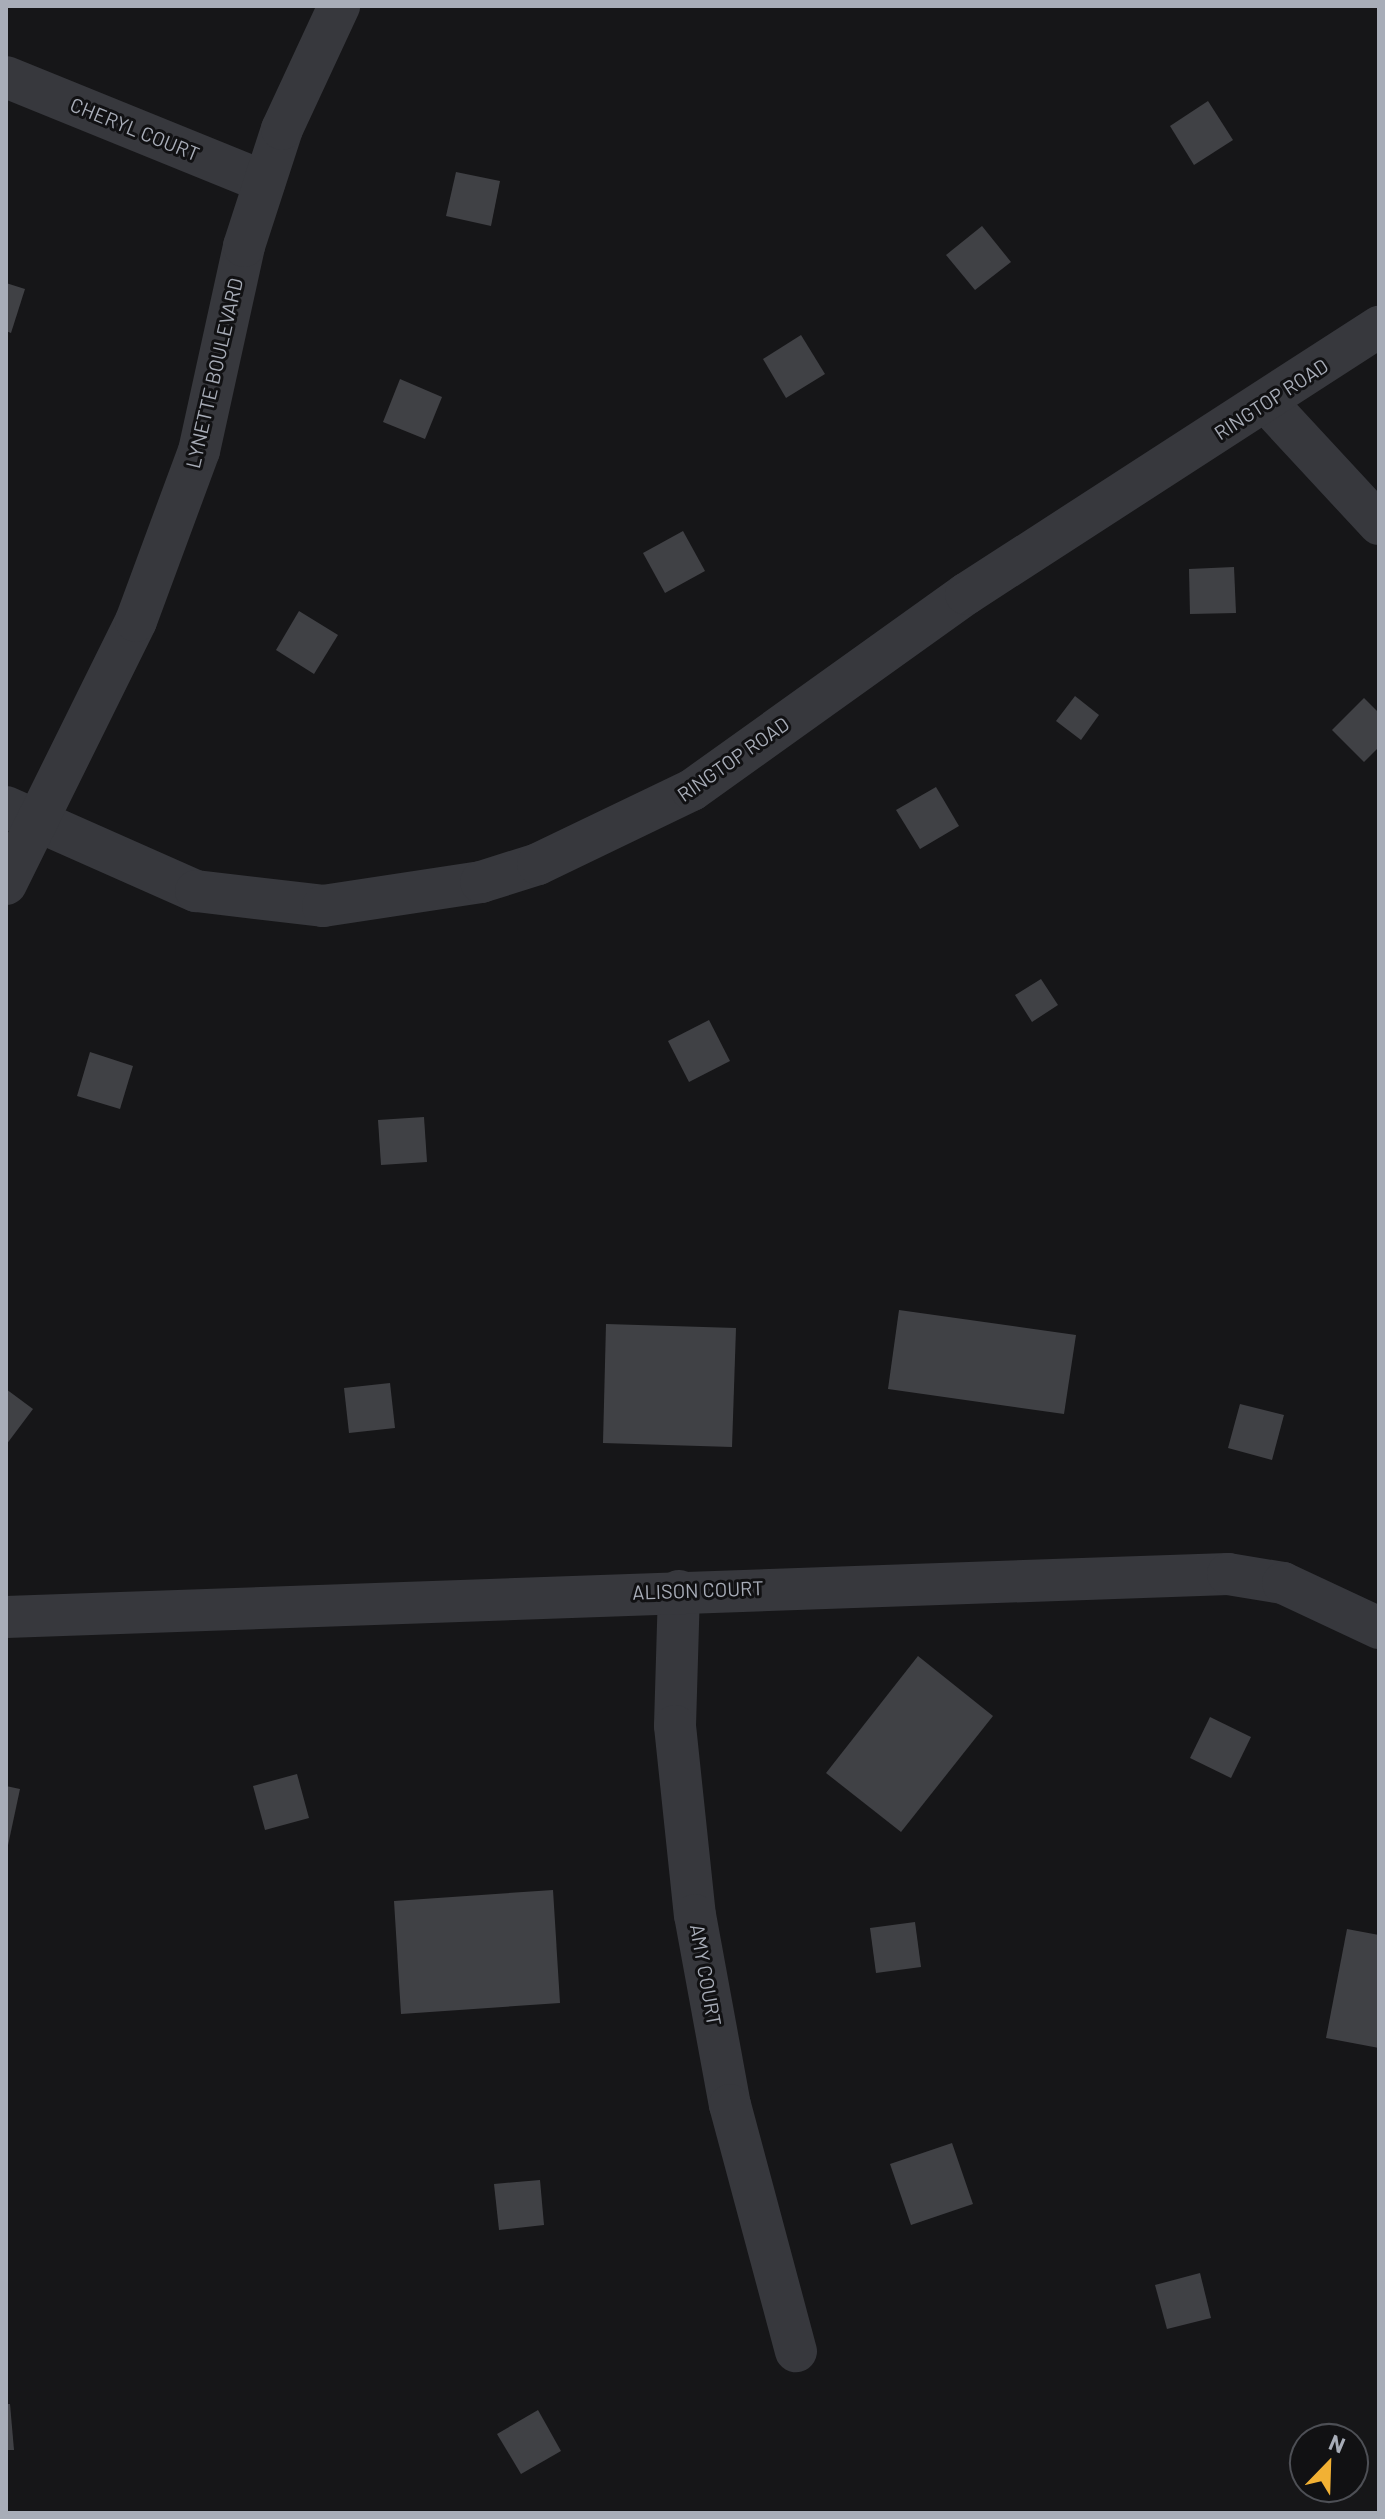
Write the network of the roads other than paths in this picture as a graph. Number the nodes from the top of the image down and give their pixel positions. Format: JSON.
{"nodes":[{"id":1,"x":339,"y":6,"type":"edge"},
{"id":2,"x":6,"y":77,"type":"edge"},
{"id":3,"x":265,"y":182,"type":"junction"},
{"id":4,"x":1379,"y":327,"type":"edge"},
{"id":5,"x":1267,"y":403,"type":"junction"},
{"id":6,"x":1379,"y":524,"type":"edge"},
{"id":7,"x":22,"y":815,"type":"edge"},
{"id":8,"x":6,"y":884,"type":"edge"},
{"id":9,"x":679,"y":1591,"type":"junction"},
{"id":10,"x":6,"y":1617,"type":"edge"},
{"id":11,"x":1379,"y":1628,"type":"edge"},
{"id":12,"x":796,"y":2351,"type":"dead end"}],
"edges":[{"from":1,"to":3,"type":"street","name":"LYNETTE BOULEVARD"},
{"from":2,"to":3,"type":"street","name":"CHERYL COURT"},
{"from":3,"to":7,"type":"street","name":"LYNETTE BOULEVARD"},
{"from":4,"to":5,"type":"street","name":"RINGTOP ROAD"},
{"from":5,"to":6,"type":"street"},
{"from":5,"to":7,"type":"street","name":"RINGTOP ROAD"},
{"from":7,"to":8,"type":"street","name":"LYNETTE BOULEVARD"},
{"from":9,"to":10,"type":"street","name":"ALISON COURT"},
{"from":9,"to":11,"type":"street","name":"ALISON COURT"},
{"from":9,"to":12,"type":"street","name":"AMY COURT"}]}
